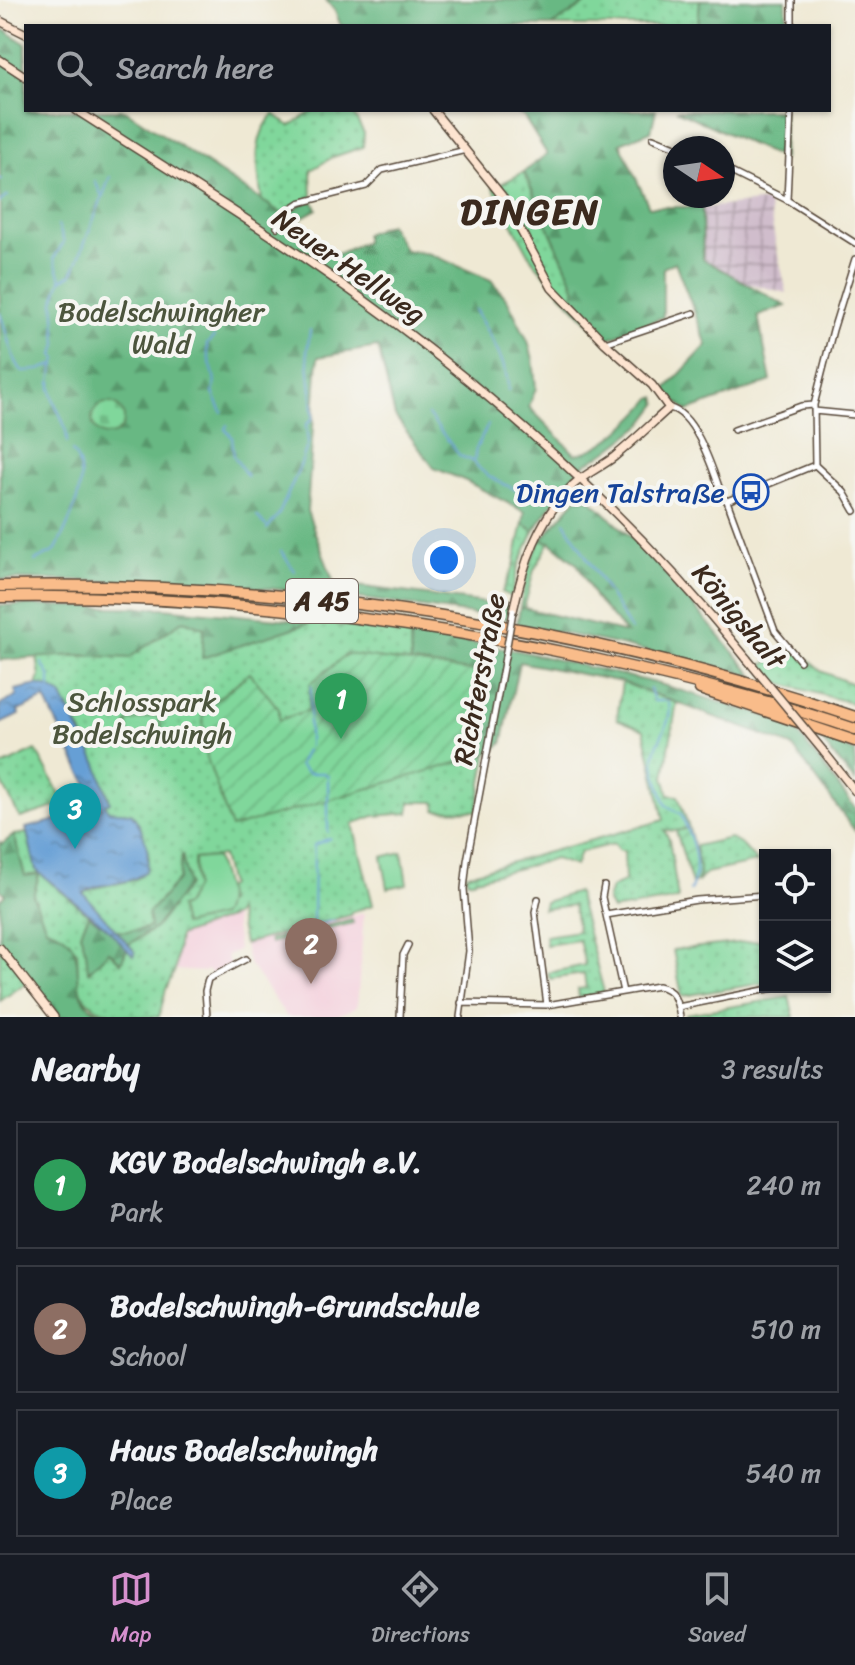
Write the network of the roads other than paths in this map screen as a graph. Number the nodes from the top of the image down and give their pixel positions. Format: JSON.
{"nodes":[{"id":1,"x":792,"y":0,"type":"edge"},
{"id":2,"x":0,"y":21,"type":"edge"},
{"id":3,"x":792,"y":24,"type":"edge"},
{"id":4,"x":24,"y":33,"type":"edge"},
{"id":5,"x":0,"y":60,"type":"edge"},
{"id":6,"x":24,"y":76,"type":"edge"},
{"id":7,"x":79,"y":112,"type":"edge"},
{"id":8,"x":435,"y":112,"type":"edge"},
{"id":9,"x":791,"y":112,"type":"edge"},
{"id":10,"x":653,"y":138,"type":"dead end"},
{"id":11,"x":663,"y":142,"type":"edge"},
{"id":12,"x":467,"y":150,"type":"junction"},
{"id":13,"x":735,"y":174,"type":"edge"},
{"id":14,"x":787,"y":200,"type":"junction"},
{"id":15,"x":277,"y":227,"type":"dead end"},
{"id":16,"x":855,"y":243,"type":"edge"},
{"id":17,"x":855,"y":259,"type":"edge"},
{"id":18,"x":694,"y":313,"type":"dead end"},
{"id":19,"x":605,"y":343,"type":"junction"},
{"id":20,"x":669,"y":408,"type":"junction"},
{"id":21,"x":814,"y":408,"type":"junction"},
{"id":22,"x":855,"y":415,"type":"edge"},
{"id":23,"x":734,"y":430,"type":"dead end"},
{"id":24,"x":815,"y":465,"type":"junction"},
{"id":25,"x":581,"y":478,"type":"junction"},
{"id":26,"x":727,"y":501,"type":"junction"},
{"id":27,"x":855,"y":511,"type":"edge"},
{"id":28,"x":0,"y":586,"type":"edge"},
{"id":29,"x":0,"y":597,"type":"edge"},
{"id":30,"x":513,"y":611,"type":"joint"},
{"id":31,"x":800,"y":661,"type":"dead end"},
{"id":32,"x":637,"y":668,"type":"junction"},
{"id":33,"x":781,"y":693,"type":"junction"},
{"id":34,"x":855,"y":710,"type":"edge"},
{"id":35,"x":855,"y":717,"type":"edge"},
{"id":36,"x":855,"y":729,"type":"edge"},
{"id":37,"x":822,"y":730,"type":"junction"},
{"id":38,"x":855,"y":741,"type":"edge"},
{"id":39,"x":855,"y":747,"type":"edge"},
{"id":40,"x":855,"y":791,"type":"edge"},
{"id":41,"x":604,"y":886,"type":"dead end"},
{"id":42,"x":759,"y":895,"type":"edge"},
{"id":43,"x":538,"y":899,"type":"dead end"},
{"id":44,"x":606,"y":915,"type":"junction"},
{"id":45,"x":408,"y":945,"type":"dead end"},
{"id":46,"x":0,"y":948,"type":"edge"},
{"id":47,"x":246,"y":959,"type":"dead end"},
{"id":48,"x":759,"y":991,"type":"edge"},
{"id":49,"x":623,"y":992,"type":"junction"},
{"id":50,"x":461,"y":1003,"type":"junction"},
{"id":51,"x":547,"y":1005,"type":"junction"},
{"id":52,"x":678,"y":1007,"type":"junction"},
{"id":53,"x":54,"y":1017,"type":"edge"},
{"id":54,"x":207,"y":1017,"type":"edge"},
{"id":55,"x":400,"y":1017,"type":"edge"},
{"id":56,"x":460,"y":1017,"type":"edge"},
{"id":57,"x":680,"y":1017,"type":"edge"}],
"edges":[{"from":1,"to":3,"type":"street"},
{"from":2,"to":4,"type":"main road"},
{"from":5,"to":6,"type":"main road"},
{"from":7,"to":25,"type":"main road","name":"Neuer Hellweg"},
{"from":8,"to":12,"type":"main road"},
{"from":9,"to":14,"type":"street"},
{"from":10,"to":11,"type":"street"},
{"from":12,"to":15,"type":"street"},
{"from":12,"to":19,"type":"main road"},
{"from":13,"to":14,"type":"street"},
{"from":14,"to":16,"type":"street"},
{"from":17,"to":21,"type":"street"},
{"from":18,"to":19,"type":"street"},
{"from":19,"to":20,"type":"main road"},
{"from":20,"to":25,"type":"main road","name":"Richterstraße"},
{"from":20,"to":26,"type":"street"},
{"from":21,"to":22,"type":"street"},
{"from":21,"to":23,"type":"street"},
{"from":21,"to":24,"type":"street"},
{"from":24,"to":26,"type":"street"},
{"from":24,"to":27,"type":"street"},
{"from":25,"to":30,"type":"main road","name":"Richterstraße"},
{"from":25,"to":40,"type":"main road","name":"Königshalt","bridge":true},
{"from":26,"to":31,"type":"street"},
{"from":28,"to":33,"type":"highway","number":"A 45"},
{"from":29,"to":32,"type":"highway","number":"A 45"},
{"from":30,"to":50,"type":"street","name":"Richterstraße","bridge":true},
{"from":32,"to":36,"type":"highway","number":"A 45"},
{"from":32,"to":37,"type":"highway"},
{"from":33,"to":34,"type":"highway"},
{"from":33,"to":35,"type":"highway","number":"A 45"},
{"from":37,"to":38,"type":"highway"},
{"from":37,"to":39,"type":"highway"},
{"from":41,"to":44,"type":"street"},
{"from":42,"to":44,"type":"street"},
{"from":43,"to":51,"type":"street"},
{"from":44,"to":49,"type":"street"},
{"from":45,"to":55,"type":"street"},
{"from":46,"to":53,"type":"main road"},
{"from":47,"to":54,"type":"street"},
{"from":48,"to":52,"type":"street"},
{"from":49,"to":51,"type":"street"},
{"from":49,"to":52,"type":"street"},
{"from":50,"to":51,"type":"street"},
{"from":50,"to":56,"type":"street","name":"Richterstraße"},
{"from":52,"to":57,"type":"street"}]}
